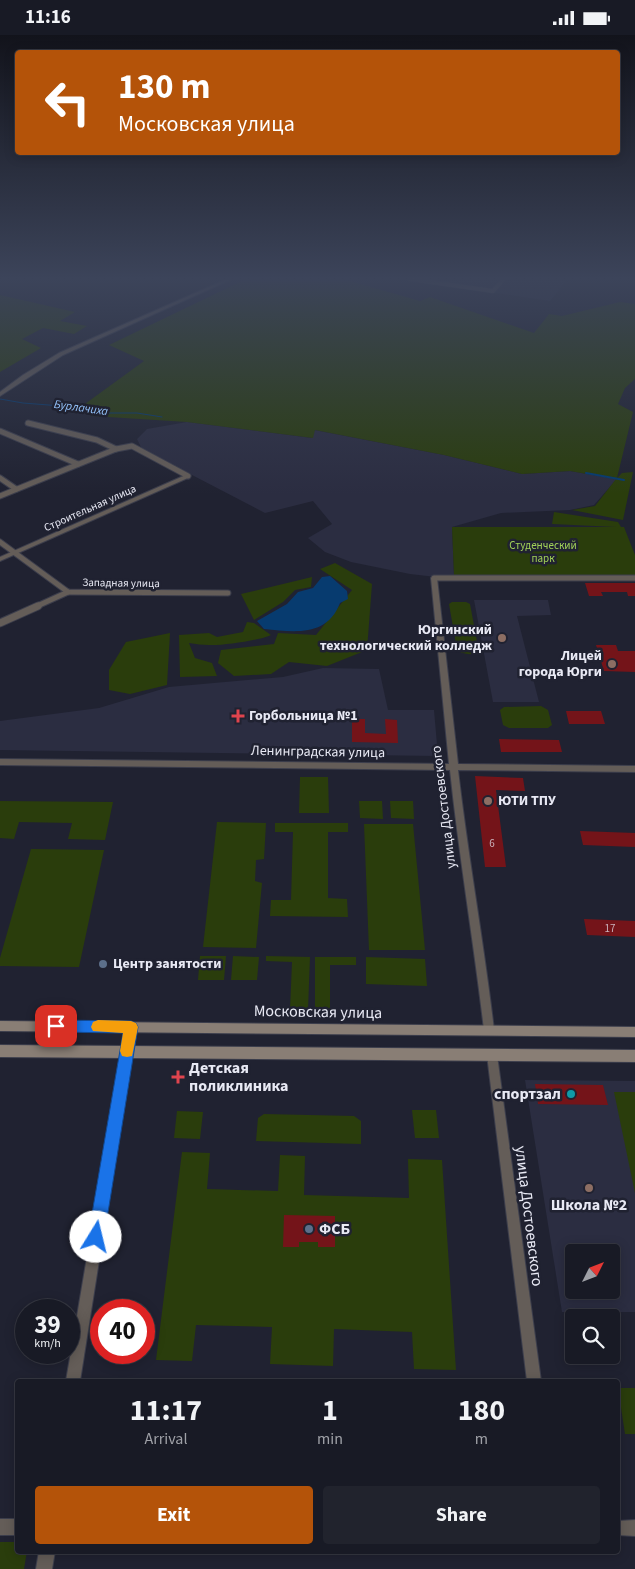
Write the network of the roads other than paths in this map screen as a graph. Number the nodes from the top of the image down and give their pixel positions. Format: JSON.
{"nodes":[{"id":1,"x":69,"y":351,"type":"edge"},
{"id":2,"x":1,"y":393,"type":"edge"},
{"id":3,"x":28,"y":423,"type":"dead end"},
{"id":4,"x":0,"y":431,"type":"edge"},
{"id":5,"x":116,"y":449,"type":"junction"},
{"id":6,"x":78,"y":464,"type":"junction"},
{"id":7,"x":188,"y":476,"type":"joint"},
{"id":8,"x":0,"y":478,"type":"edge"},
{"id":9,"x":16,"y":489,"type":"junction"},
{"id":10,"x":0,"y":496,"type":"edge"},
{"id":11,"x":0,"y":542,"type":"edge"},
{"id":12,"x":14,"y":553,"type":"junction"},
{"id":13,"x":0,"y":559,"type":"edge"},
{"id":14,"x":434,"y":578,"type":"joint"},
{"id":15,"x":635,"y":578,"type":"edge"},
{"id":16,"x":68,"y":592,"type":"junction"},
{"id":17,"x":228,"y":593,"type":"dead end"},
{"id":18,"x":0,"y":623,"type":"edge"},
{"id":19,"x":0,"y":762,"type":"edge"},
{"id":20,"x":454,"y":767,"type":"junction"},
{"id":21,"x":635,"y":769,"type":"edge"},
{"id":22,"x":0,"y":1026,"type":"edge"},
{"id":23,"x":131,"y":1027,"type":"junction"},
{"id":24,"x":489,"y":1031,"type":"junction"},
{"id":25,"x":635,"y":1032,"type":"edge"},
{"id":26,"x":0,"y":1051,"type":"edge"},
{"id":27,"x":127,"y":1052,"type":"junction"},
{"id":28,"x":492,"y":1055,"type":"junction"},
{"id":29,"x":635,"y":1056,"type":"edge"},
{"id":30,"x":73,"y":1379,"type":"edge"},
{"id":31,"x":534,"y":1379,"type":"edge"},
{"id":32,"x":0,"y":1527,"type":"edge"},
{"id":33,"x":15,"y":1527,"type":"edge"},
{"id":34,"x":620,"y":1528,"type":"edge"},
{"id":35,"x":635,"y":1528,"type":"edge"},
{"id":36,"x":46,"y":1554,"type":"edge"},
{"id":37,"x":44,"y":1569,"type":"edge"}],
"edges":[{"from":1,"to":2,"type":"street"},
{"from":3,"to":5,"type":"street"},
{"from":4,"to":6,"type":"street"},
{"from":5,"to":6,"type":"street"},
{"from":5,"to":7,"type":"street"},
{"from":6,"to":9,"type":"street"},
{"from":7,"to":12,"type":"street","name":"Строительная улица"},
{"from":8,"to":9,"type":"street"},
{"from":9,"to":10,"type":"street"},
{"from":11,"to":12,"type":"street","name":"Западная улица"},
{"from":12,"to":13,"type":"street","name":"Строительная улица"},
{"from":12,"to":16,"type":"street","name":"Западная улица"},
{"from":14,"to":15,"type":"street"},
{"from":14,"to":20,"type":"street","name":"улица Достоевского"},
{"from":16,"to":17,"type":"street","name":"Западная улица"},
{"from":16,"to":18,"type":"street"},
{"from":19,"to":20,"type":"street","name":"Ленинградская улица"},
{"from":20,"to":21,"type":"street","name":"Ленинградская улица"},
{"from":20,"to":24,"type":"street","name":"улица Достоевского"},
{"from":22,"to":23,"type":"main road","name":"Московская улица"},
{"from":23,"to":24,"type":"main road","name":"Московская улица"},
{"from":23,"to":27,"type":"street"},
{"from":24,"to":25,"type":"main road","name":"Московская улица"},
{"from":26,"to":27,"type":"main road"},
{"from":27,"to":28,"type":"main road"},
{"from":27,"to":30,"type":"street"},
{"from":28,"to":29,"type":"main road"},
{"from":28,"to":31,"type":"street","name":"улица Достоевского"},
{"from":32,"to":33,"type":"street"},
{"from":34,"to":35,"type":"street"},
{"from":36,"to":37,"type":"street"}]}
